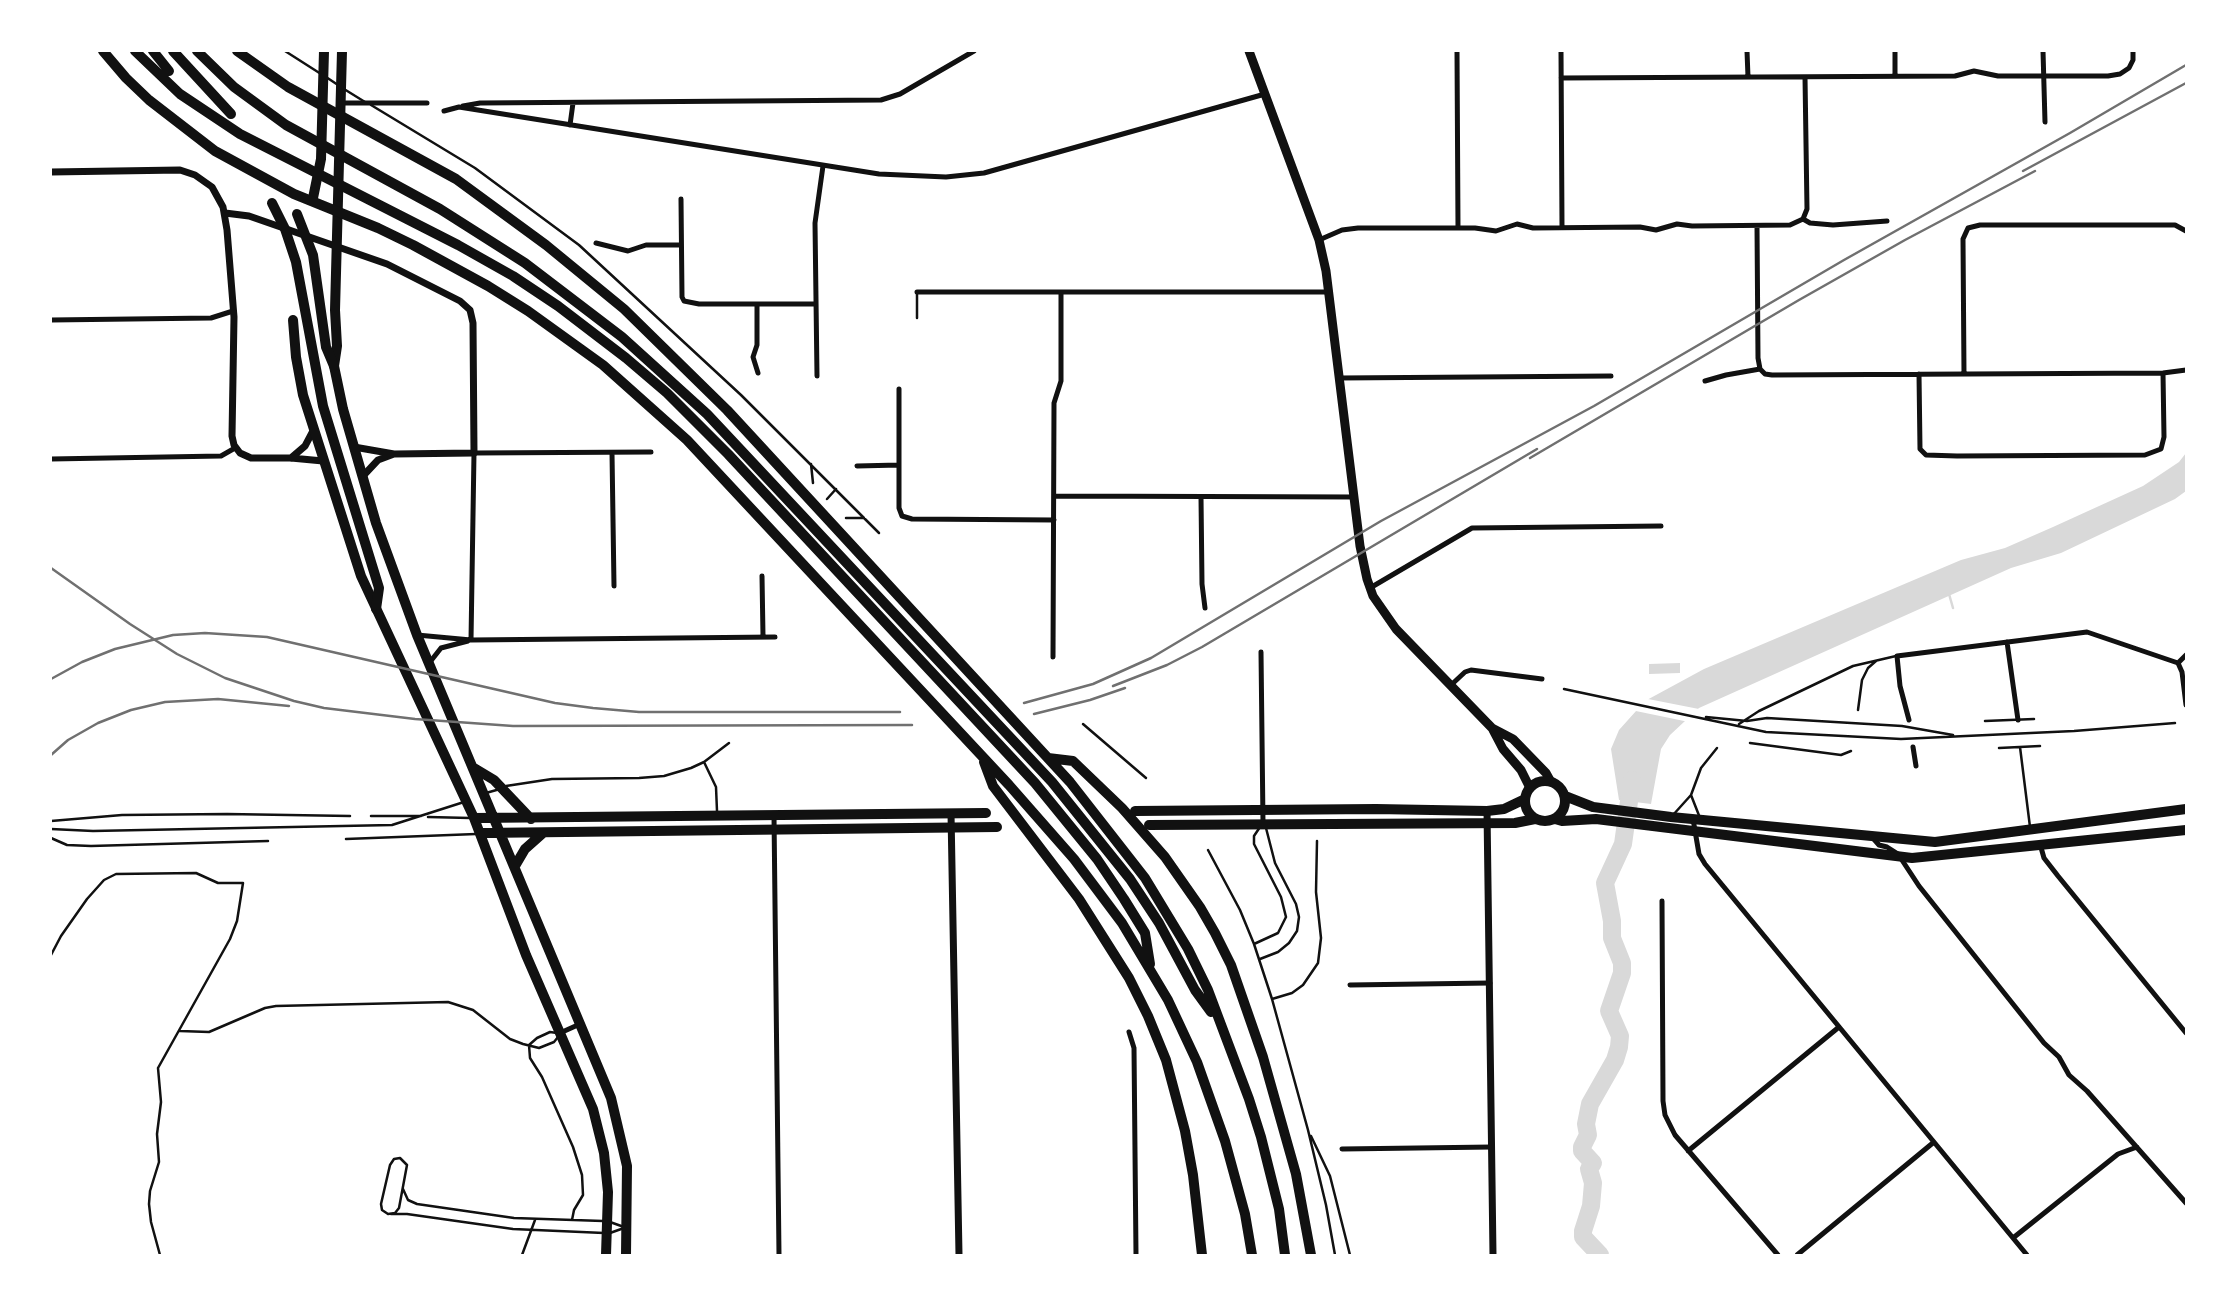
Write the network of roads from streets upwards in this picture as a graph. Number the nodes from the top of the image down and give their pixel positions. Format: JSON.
{"nodes":[{"id":1,"x":103,"y":51,"type":"edge"},
{"id":2,"x":135,"y":51,"type":"edge"},
{"id":3,"x":153,"y":51,"type":"edge"},
{"id":4,"x":173,"y":51,"type":"edge"},
{"id":5,"x":197,"y":51,"type":"edge"},
{"id":6,"x":237,"y":51,"type":"edge"},
{"id":7,"x":324,"y":51,"type":"edge"},
{"id":8,"x":342,"y":51,"type":"edge"},
{"id":9,"x":974,"y":51,"type":"edge"},
{"id":10,"x":1249,"y":51,"type":"edge"},
{"id":11,"x":1457,"y":51,"type":"edge"},
{"id":12,"x":1561,"y":51,"type":"edge"},
{"id":13,"x":1747,"y":51,"type":"edge"},
{"id":14,"x":1895,"y":51,"type":"edge"},
{"id":15,"x":2043,"y":51,"type":"edge"},
{"id":16,"x":2133,"y":51,"type":"edge"},
{"id":17,"x":170,"y":71,"type":"dead end"},
{"id":18,"x":1895,"y":76,"type":"junction"},
{"id":19,"x":2043,"y":76,"type":"junction"},
{"id":20,"x":1748,"y":77,"type":"junction"},
{"id":21,"x":1805,"y":77,"type":"junction"},
{"id":22,"x":1561,"y":78,"type":"junction"},
{"id":23,"x":1265,"y":94,"type":"junction"},
{"id":24,"x":342,"y":103,"type":"junction"},
{"id":25,"x":427,"y":103,"type":"dead end"},
{"id":26,"x":573,"y":103,"type":"junction"},
{"id":27,"x":459,"y":107,"type":"junction"},
{"id":28,"x":444,"y":111,"type":"dead end"},
{"id":29,"x":231,"y":114,"type":"dead end"},
{"id":30,"x":2045,"y":122,"type":"dead end"},
{"id":31,"x":570,"y":125,"type":"junction"},
{"id":32,"x":823,"y":166,"type":"junction"},
{"id":33,"x":51,"y":172,"type":"edge"},
{"id":34,"x":313,"y":198,"type":"dead end"},
{"id":35,"x":681,"y":200,"type":"dead end"},
{"id":36,"x":272,"y":204,"type":"dead end"},
{"id":37,"x":225,"y":213,"type":"junction"},
{"id":38,"x":297,"y":214,"type":"dead end"},
{"id":39,"x":1802,"y":219,"type":"junction"},
{"id":40,"x":1887,"y":221,"type":"dead end"},
{"id":41,"x":1757,"y":226,"type":"junction"},
{"id":42,"x":1562,"y":227,"type":"junction"},
{"id":43,"x":1458,"y":228,"type":"junction"},
{"id":44,"x":2185,"y":230,"type":"edge"},
{"id":45,"x":1319,"y":240,"type":"junction"},
{"id":46,"x":596,"y":243,"type":"dead end"},
{"id":47,"x":681,"y":244,"type":"junction"},
{"id":48,"x":917,"y":292,"type":"road end"},
{"id":49,"x":1061,"y":292,"type":"junction"},
{"id":50,"x":1330,"y":292,"type":"junction"},
{"id":51,"x":757,"y":304,"type":"junction"},
{"id":52,"x":816,"y":304,"type":"junction"},
{"id":53,"x":233,"y":311,"type":"junction"},
{"id":54,"x":51,"y":320,"type":"edge"},
{"id":55,"x":293,"y":320,"type":"dead end"},
{"id":56,"x":334,"y":366,"type":"junction"},
{"id":57,"x":1760,"y":369,"type":"junction"},
{"id":58,"x":2186,"y":370,"type":"edge"},
{"id":59,"x":758,"y":373,"type":"dead end"},
{"id":60,"x":2164,"y":373,"type":"junction"},
{"id":61,"x":1919,"y":374,"type":"junction"},
{"id":62,"x":1964,"y":374,"type":"junction"},
{"id":63,"x":817,"y":376,"type":"dead end"},
{"id":64,"x":1611,"y":376,"type":"dead end"},
{"id":65,"x":1340,"y":378,"type":"junction"},
{"id":66,"x":1705,"y":382,"type":"dead end"},
{"id":67,"x":899,"y":389,"type":"dead end"},
{"id":68,"x":314,"y":429,"type":"junction"},
{"id":69,"x":354,"y":447,"type":"junction"},
{"id":70,"x":235,"y":448,"type":"junction"},
{"id":71,"x":651,"y":452,"type":"dead end"},
{"id":72,"x":474,"y":453,"type":"junction"},
{"id":73,"x":612,"y":453,"type":"junction"},
{"id":74,"x":394,"y":454,"type":"junction"},
{"id":75,"x":291,"y":458,"type":"junction"},
{"id":76,"x":51,"y":459,"type":"edge"},
{"id":77,"x":323,"y":461,"type":"junction"},
{"id":78,"x":899,"y":464,"type":"junction"},
{"id":79,"x":858,"y":466,"type":"dead end"},
{"id":80,"x":363,"y":476,"type":"junction"},
{"id":81,"x":1054,"y":496,"type":"junction"},
{"id":82,"x":1354,"y":496,"type":"junction"},
{"id":83,"x":1201,"y":497,"type":"junction"},
{"id":84,"x":1054,"y":520,"type":"junction"},
{"id":85,"x":1661,"y":526,"type":"dead end"},
{"id":86,"x":762,"y":576,"type":"dead end"},
{"id":87,"x":614,"y":586,"type":"dead end"},
{"id":88,"x":1370,"y":588,"type":"junction"},
{"id":89,"x":1205,"y":608,"type":"dead end"},
{"id":90,"x":376,"y":609,"type":"junction"},
{"id":91,"x":417,"y":635,"type":"junction"},
{"id":92,"x":763,"y":636,"type":"junction"},
{"id":93,"x":775,"y":637,"type":"dead end"},
{"id":94,"x":471,"y":640,"type":"junction"},
{"id":95,"x":2007,"y":642,"type":"junction"},
{"id":96,"x":1261,"y":652,"type":"dead end"},
{"id":97,"x":2186,"y":655,"type":"edge"},
{"id":98,"x":1053,"y":657,"type":"dead end"},
{"id":99,"x":2178,"y":663,"type":"junction"},
{"id":100,"x":429,"y":664,"type":"junction"},
{"id":101,"x":1542,"y":679,"type":"dead end"},
{"id":102,"x":1450,"y":686,"type":"junction"},
{"id":103,"x":2186,"y":705,"type":"edge"},
{"id":104,"x":1909,"y":720,"type":"dead end"},
{"id":105,"x":2018,"y":720,"type":"road end"},
{"id":106,"x":1492,"y":728,"type":"junction"},
{"id":107,"x":1913,"y":747,"type":"dead end"},
{"id":108,"x":982,"y":757,"type":"junction"},
{"id":109,"x":1048,"y":758,"type":"junction"},
{"id":110,"x":1916,"y":766,"type":"dead end"},
{"id":111,"x":474,"y":768,"type":"junction"},
{"id":112,"x":1551,"y":782,"type":"junction"},
{"id":113,"x":1530,"y":788,"type":"junction"},
{"id":114,"x":1565,"y":796,"type":"junction"},
{"id":115,"x":1525,"y":799,"type":"junction"},
{"id":116,"x":2186,"y":809,"type":"edge"},
{"id":117,"x":1264,"y":810,"type":"junction"},
{"id":118,"x":1135,"y":811,"type":"dead end"},
{"id":119,"x":1487,"y":811,"type":"junction"},
{"id":120,"x":951,"y":813,"type":"junction"},
{"id":121,"x":986,"y":813,"type":"dead end"},
{"id":122,"x":774,"y":816,"type":"junction"},
{"id":123,"x":474,"y":818,"type":"junction"},
{"id":124,"x":495,"y":819,"type":"junction"},
{"id":125,"x":531,"y":819,"type":"junction"},
{"id":126,"x":1535,"y":819,"type":"junction"},
{"id":127,"x":1555,"y":819,"type":"junction"},
{"id":128,"x":1697,"y":820,"type":"junction"},
{"id":129,"x":1263,"y":823,"type":"junction"},
{"id":130,"x":1488,"y":824,"type":"junction"},
{"id":131,"x":1149,"y":825,"type":"dead end"},
{"id":132,"x":997,"y":827,"type":"dead end"},
{"id":133,"x":952,"y":828,"type":"junction"},
{"id":134,"x":774,"y":830,"type":"junction"},
{"id":135,"x":2181,"y":831,"type":"edge"},
{"id":136,"x":1696,"y":832,"type":"junction"},
{"id":137,"x":480,"y":833,"type":"junction"},
{"id":138,"x":500,"y":833,"type":"junction"},
{"id":139,"x":543,"y":833,"type":"junction"},
{"id":140,"x":1872,"y":837,"type":"junction"},
{"id":141,"x":2186,"y":838,"type":"edge"},
{"id":142,"x":2040,"y":844,"type":"junction"},
{"id":143,"x":1901,"y":858,"type":"junction"},
{"id":144,"x":515,"y":866,"type":"junction"},
{"id":145,"x":1662,"y":901,"type":"dead end"},
{"id":146,"x":1151,"y":971,"type":"junction"},
{"id":147,"x":1490,"y":984,"type":"junction"},
{"id":148,"x":1350,"y":985,"type":"dead end"},
{"id":149,"x":1220,"y":1023,"type":"junction"},
{"id":150,"x":580,"y":1024,"type":"junction"},
{"id":151,"x":1839,"y":1027,"type":"junction"},
{"id":152,"x":1129,"y":1032,"type":"dead end"},
{"id":153,"x":560,"y":1033,"type":"junction"},
{"id":154,"x":2186,"y":1033,"type":"edge"},
{"id":155,"x":1934,"y":1142,"type":"junction"},
{"id":156,"x":1492,"y":1147,"type":"junction"},
{"id":157,"x":2137,"y":1147,"type":"junction"},
{"id":158,"x":1342,"y":1149,"type":"dead end"},
{"id":159,"x":1689,"y":1151,"type":"junction"},
{"id":160,"x":2186,"y":1203,"type":"edge"},
{"id":161,"x":2013,"y":1238,"type":"junction"},
{"id":162,"x":606,"y":1255,"type":"edge"},
{"id":163,"x":625,"y":1255,"type":"edge"},
{"id":164,"x":779,"y":1255,"type":"edge"},
{"id":165,"x":959,"y":1255,"type":"edge"},
{"id":166,"x":1136,"y":1255,"type":"edge"},
{"id":167,"x":1202,"y":1255,"type":"edge"},
{"id":168,"x":1252,"y":1255,"type":"edge"},
{"id":169,"x":1285,"y":1255,"type":"edge"},
{"id":170,"x":1311,"y":1255,"type":"edge"},
{"id":171,"x":1493,"y":1255,"type":"edge"},
{"id":172,"x":1777,"y":1255,"type":"edge"},
{"id":173,"x":1797,"y":1255,"type":"edge"},
{"id":174,"x":2027,"y":1255,"type":"edge"}],
"edges":[{"from":1,"to":108,"type":"highway"},
{"from":2,"to":146,"type":"highway"},
{"from":3,"to":17,"type":"highway"},
{"from":4,"to":29,"type":"highway"},
{"from":5,"to":149,"type":"highway"},
{"from":6,"to":109,"type":"highway"},
{"from":7,"to":34,"type":"highway"},
{"from":8,"to":24,"type":"highway"},
{"from":9,"to":26,"type":"street"},
{"from":10,"to":23,"type":"main road"},
{"from":11,"to":43,"type":"street"},
{"from":12,"to":22,"type":"street"},
{"from":13,"to":20,"type":"street"},
{"from":14,"to":18,"type":"street"},
{"from":15,"to":19,"type":"street"},
{"from":16,"to":19,"type":"street"},
{"from":18,"to":19,"type":"street"},
{"from":18,"to":21,"type":"street"},
{"from":19,"to":30,"type":"street"},
{"from":20,"to":21,"type":"street"},
{"from":20,"to":22,"type":"street"},
{"from":21,"to":39,"type":"street"},
{"from":22,"to":42,"type":"street"},
{"from":23,"to":32,"type":"street"},
{"from":23,"to":45,"type":"main road"},
{"from":24,"to":25,"type":"street"},
{"from":24,"to":56,"type":"highway"},
{"from":26,"to":27,"type":"street"},
{"from":26,"to":31,"type":"street"},
{"from":27,"to":28,"type":"street"},
{"from":27,"to":31,"type":"street"},
{"from":31,"to":32,"type":"street"},
{"from":32,"to":52,"type":"street"},
{"from":33,"to":37,"type":"street"},
{"from":35,"to":47,"type":"street"},
{"from":36,"to":90,"type":"highway"},
{"from":37,"to":53,"type":"street"},
{"from":37,"to":72,"type":"street"},
{"from":38,"to":56,"type":"highway"},
{"from":39,"to":40,"type":"street"},
{"from":39,"to":41,"type":"street"},
{"from":41,"to":42,"type":"street"},
{"from":41,"to":57,"type":"street"},
{"from":42,"to":43,"type":"street"},
{"from":43,"to":45,"type":"street"},
{"from":44,"to":62,"type":"street"},
{"from":45,"to":50,"type":"main road"},
{"from":46,"to":47,"type":"street"},
{"from":47,"to":51,"type":"street"},
{"from":48,"to":49,"type":"street"},
{"from":49,"to":50,"type":"street"},
{"from":49,"to":81,"type":"street"},
{"from":50,"to":65,"type":"main road"},
{"from":51,"to":52,"type":"street"},
{"from":51,"to":59,"type":"street"},
{"from":52,"to":63,"type":"street"},
{"from":53,"to":54,"type":"street"},
{"from":53,"to":70,"type":"street"},
{"from":55,"to":68,"type":"highway"},
{"from":56,"to":69,"type":"highway"},
{"from":57,"to":61,"type":"street"},
{"from":57,"to":66,"type":"street"},
{"from":58,"to":60,"type":"street"},
{"from":60,"to":61,"type":"street"},
{"from":60,"to":62,"type":"street"},
{"from":61,"to":62,"type":"street"},
{"from":64,"to":65,"type":"street"},
{"from":65,"to":82,"type":"main road"},
{"from":67,"to":78,"type":"street"},
{"from":68,"to":75,"type":"street"},
{"from":68,"to":77,"type":"highway"},
{"from":69,"to":74,"type":"street"},
{"from":69,"to":80,"type":"highway"},
{"from":70,"to":75,"type":"street"},
{"from":70,"to":76,"type":"street"},
{"from":71,"to":73,"type":"street"},
{"from":72,"to":73,"type":"street"},
{"from":72,"to":74,"type":"street"},
{"from":72,"to":94,"type":"street"},
{"from":73,"to":87,"type":"street"},
{"from":74,"to":80,"type":"street"},
{"from":75,"to":77,"type":"street"},
{"from":77,"to":90,"type":"highway"},
{"from":78,"to":79,"type":"street"},
{"from":78,"to":84,"type":"street"},
{"from":80,"to":91,"type":"highway"},
{"from":81,"to":83,"type":"street"},
{"from":81,"to":84,"type":"street"},
{"from":82,"to":83,"type":"street"},
{"from":82,"to":88,"type":"main road"},
{"from":83,"to":89,"type":"street"},
{"from":84,"to":98,"type":"street"},
{"from":85,"to":88,"type":"street"},
{"from":86,"to":92,"type":"street"},
{"from":88,"to":102,"type":"main road"},
{"from":90,"to":123,"type":"highway"},
{"from":91,"to":94,"type":"street"},
{"from":91,"to":100,"type":"highway"},
{"from":92,"to":93,"type":"street"},
{"from":92,"to":94,"type":"street"},
{"from":94,"to":100,"type":"street"},
{"from":95,"to":99,"type":"street"},
{"from":95,"to":104,"type":"street"},
{"from":95,"to":105,"type":"street"},
{"from":96,"to":117,"type":"street"},
{"from":97,"to":99,"type":"street"},
{"from":99,"to":103,"type":"street"},
{"from":100,"to":111,"type":"highway"},
{"from":101,"to":102,"type":"street"},
{"from":102,"to":106,"type":"main road"},
{"from":106,"to":112,"type":"main road"},
{"from":106,"to":113,"type":"main road"},
{"from":107,"to":110,"type":"street"},
{"from":108,"to":146,"type":"highway"},
{"from":108,"to":167,"type":"highway"},
{"from":109,"to":149,"type":"highway"},
{"from":109,"to":170,"type":"highway"},
{"from":111,"to":124,"type":"highway"},
{"from":111,"to":125,"type":"highway"},
{"from":112,"to":113,"type":"highway"},
{"from":112,"to":114,"type":"highway"},
{"from":113,"to":115,"type":"highway"},
{"from":114,"to":127,"type":"highway"},
{"from":114,"to":128,"type":"highway"},
{"from":115,"to":119,"type":"highway"},
{"from":115,"to":126,"type":"highway"},
{"from":116,"to":140,"type":"highway"},
{"from":117,"to":118,"type":"highway"},
{"from":117,"to":119,"type":"highway"},
{"from":117,"to":129,"type":"street"},
{"from":119,"to":130,"type":"street"},
{"from":120,"to":121,"type":"highway"},
{"from":120,"to":122,"type":"highway"},
{"from":120,"to":133,"type":"street"},
{"from":122,"to":125,"type":"highway"},
{"from":122,"to":134,"type":"street"},
{"from":123,"to":124,"type":"highway"},
{"from":123,"to":137,"type":"highway"},
{"from":124,"to":125,"type":"highway"},
{"from":124,"to":138,"type":"highway"},
{"from":126,"to":127,"type":"highway"},
{"from":126,"to":130,"type":"highway"},
{"from":127,"to":136,"type":"highway"},
{"from":128,"to":136,"type":"street"},
{"from":128,"to":140,"type":"highway"},
{"from":129,"to":130,"type":"highway"},
{"from":129,"to":131,"type":"highway"},
{"from":130,"to":147,"type":"street"},
{"from":132,"to":133,"type":"highway"},
{"from":133,"to":134,"type":"highway"},
{"from":133,"to":165,"type":"street"},
{"from":134,"to":139,"type":"highway"},
{"from":134,"to":164,"type":"street"},
{"from":135,"to":141,"type":"highway"},
{"from":135,"to":142,"type":"highway"},
{"from":136,"to":143,"type":"highway"},
{"from":136,"to":151,"type":"street"},
{"from":137,"to":138,"type":"highway"},
{"from":137,"to":153,"type":"highway"},
{"from":138,"to":139,"type":"highway"},
{"from":138,"to":144,"type":"highway"},
{"from":139,"to":144,"type":"highway"},
{"from":140,"to":143,"type":"street"},
{"from":142,"to":143,"type":"highway"},
{"from":142,"to":154,"type":"street"},
{"from":143,"to":157,"type":"street"},
{"from":144,"to":150,"type":"highway"},
{"from":145,"to":159,"type":"street"},
{"from":146,"to":168,"type":"highway"},
{"from":147,"to":148,"type":"street"},
{"from":147,"to":156,"type":"street"},
{"from":149,"to":169,"type":"highway"},
{"from":150,"to":153,"type":"street"},
{"from":150,"to":163,"type":"highway"},
{"from":151,"to":155,"type":"street"},
{"from":151,"to":159,"type":"street"},
{"from":152,"to":166,"type":"street"},
{"from":153,"to":162,"type":"highway"},
{"from":155,"to":161,"type":"street"},
{"from":155,"to":173,"type":"street"},
{"from":156,"to":158,"type":"street"},
{"from":156,"to":171,"type":"street"},
{"from":157,"to":160,"type":"street"},
{"from":157,"to":161,"type":"street"},
{"from":159,"to":172,"type":"street"},
{"from":161,"to":174,"type":"street"}]}
